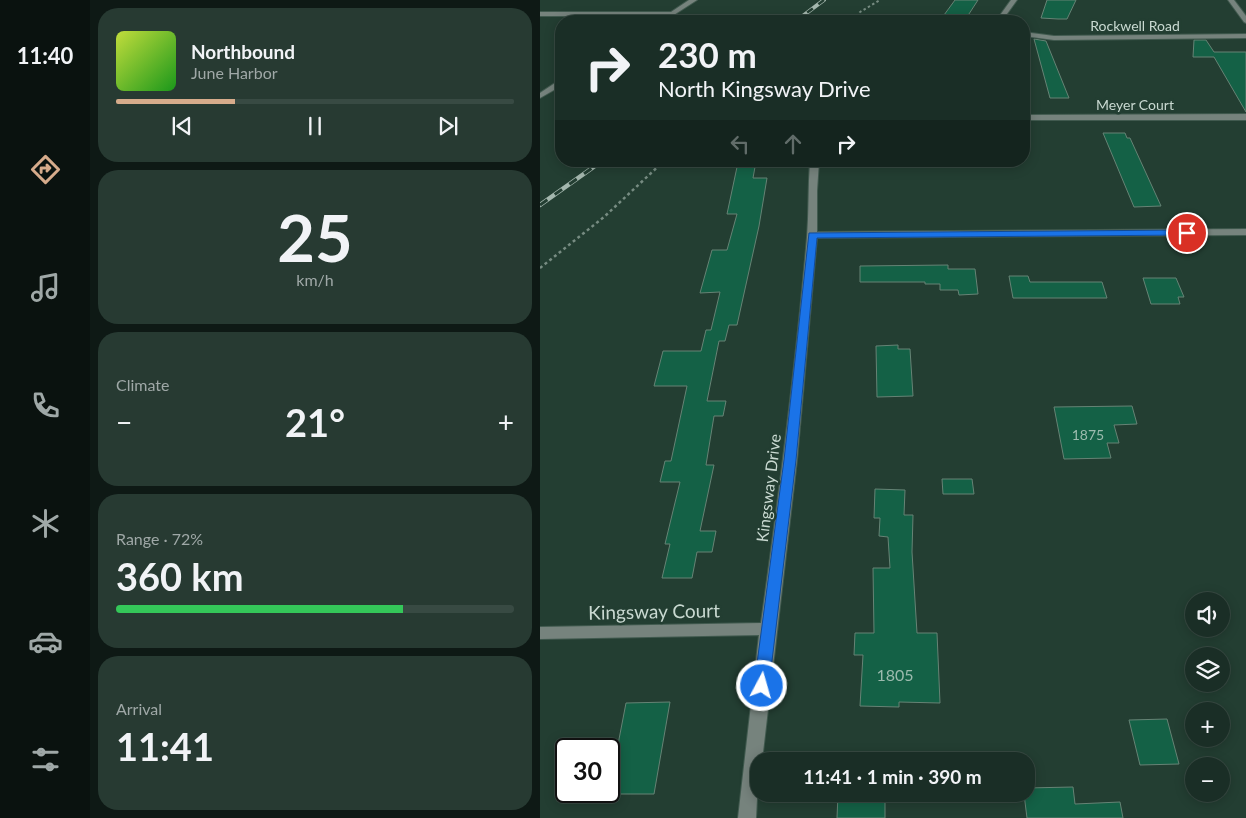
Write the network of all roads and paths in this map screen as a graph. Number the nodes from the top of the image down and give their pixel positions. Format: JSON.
{"nodes":[{"id":1,"x":694,"y":0,"type":"edge"},
{"id":2,"x":880,"y":0,"type":"edge"},
{"id":3,"x":1014,"y":0,"type":"edge"},
{"id":4,"x":1231,"y":0,"type":"edge"},
{"id":5,"x":540,"y":14,"type":"edge"},
{"id":6,"x":672,"y":14,"type":"joint"},
{"id":7,"x":858,"y":15,"type":"edge"},
{"id":8,"x":1003,"y":15,"type":"edge"},
{"id":9,"x":1246,"y":21,"type":"edge"},
{"id":10,"x":1030,"y":35,"type":"edge"},
{"id":11,"x":1246,"y":36,"type":"edge"},
{"id":12,"x":555,"y":87,"type":"edge"},
{"id":13,"x":540,"y":96,"type":"edge"},
{"id":14,"x":1246,"y":117,"type":"edge"},
{"id":15,"x":1030,"y":118,"type":"edge"},
{"id":16,"x":658,"y":167,"type":"edge"},
{"id":17,"x":814,"y":167,"type":"edge"},
{"id":18,"x":1246,"y":232,"type":"edge"},
{"id":19,"x":812,"y":235,"type":"junction"},
{"id":20,"x":540,"y":268,"type":"edge"},
{"id":21,"x":768,"y":629,"type":"junction"},
{"id":22,"x":540,"y":633,"type":"edge"},
{"id":23,"x":747,"y":818,"type":"edge"}],
"edges":[{"from":1,"to":6,"type":"street"},
{"from":2,"to":7,"type":"path"},
{"from":3,"to":8,"type":"street"},
{"from":4,"to":9,"type":"street"},
{"from":5,"to":6,"type":"street"},
{"from":10,"to":11,"type":"street","name":"Rockwell Road"},
{"from":12,"to":13,"type":"street"},
{"from":14,"to":15,"type":"street","name":"Meyer Court"},
{"from":16,"to":20,"type":"path"},
{"from":17,"to":19,"type":"street","name":"Kingsway Drive"},
{"from":18,"to":19,"type":"street"},
{"from":19,"to":21,"type":"street","name":"Kingsway Drive"},
{"from":21,"to":22,"type":"street","name":"Kingsway Court"},
{"from":21,"to":23,"type":"street","name":"Kingsway Drive"}]}
